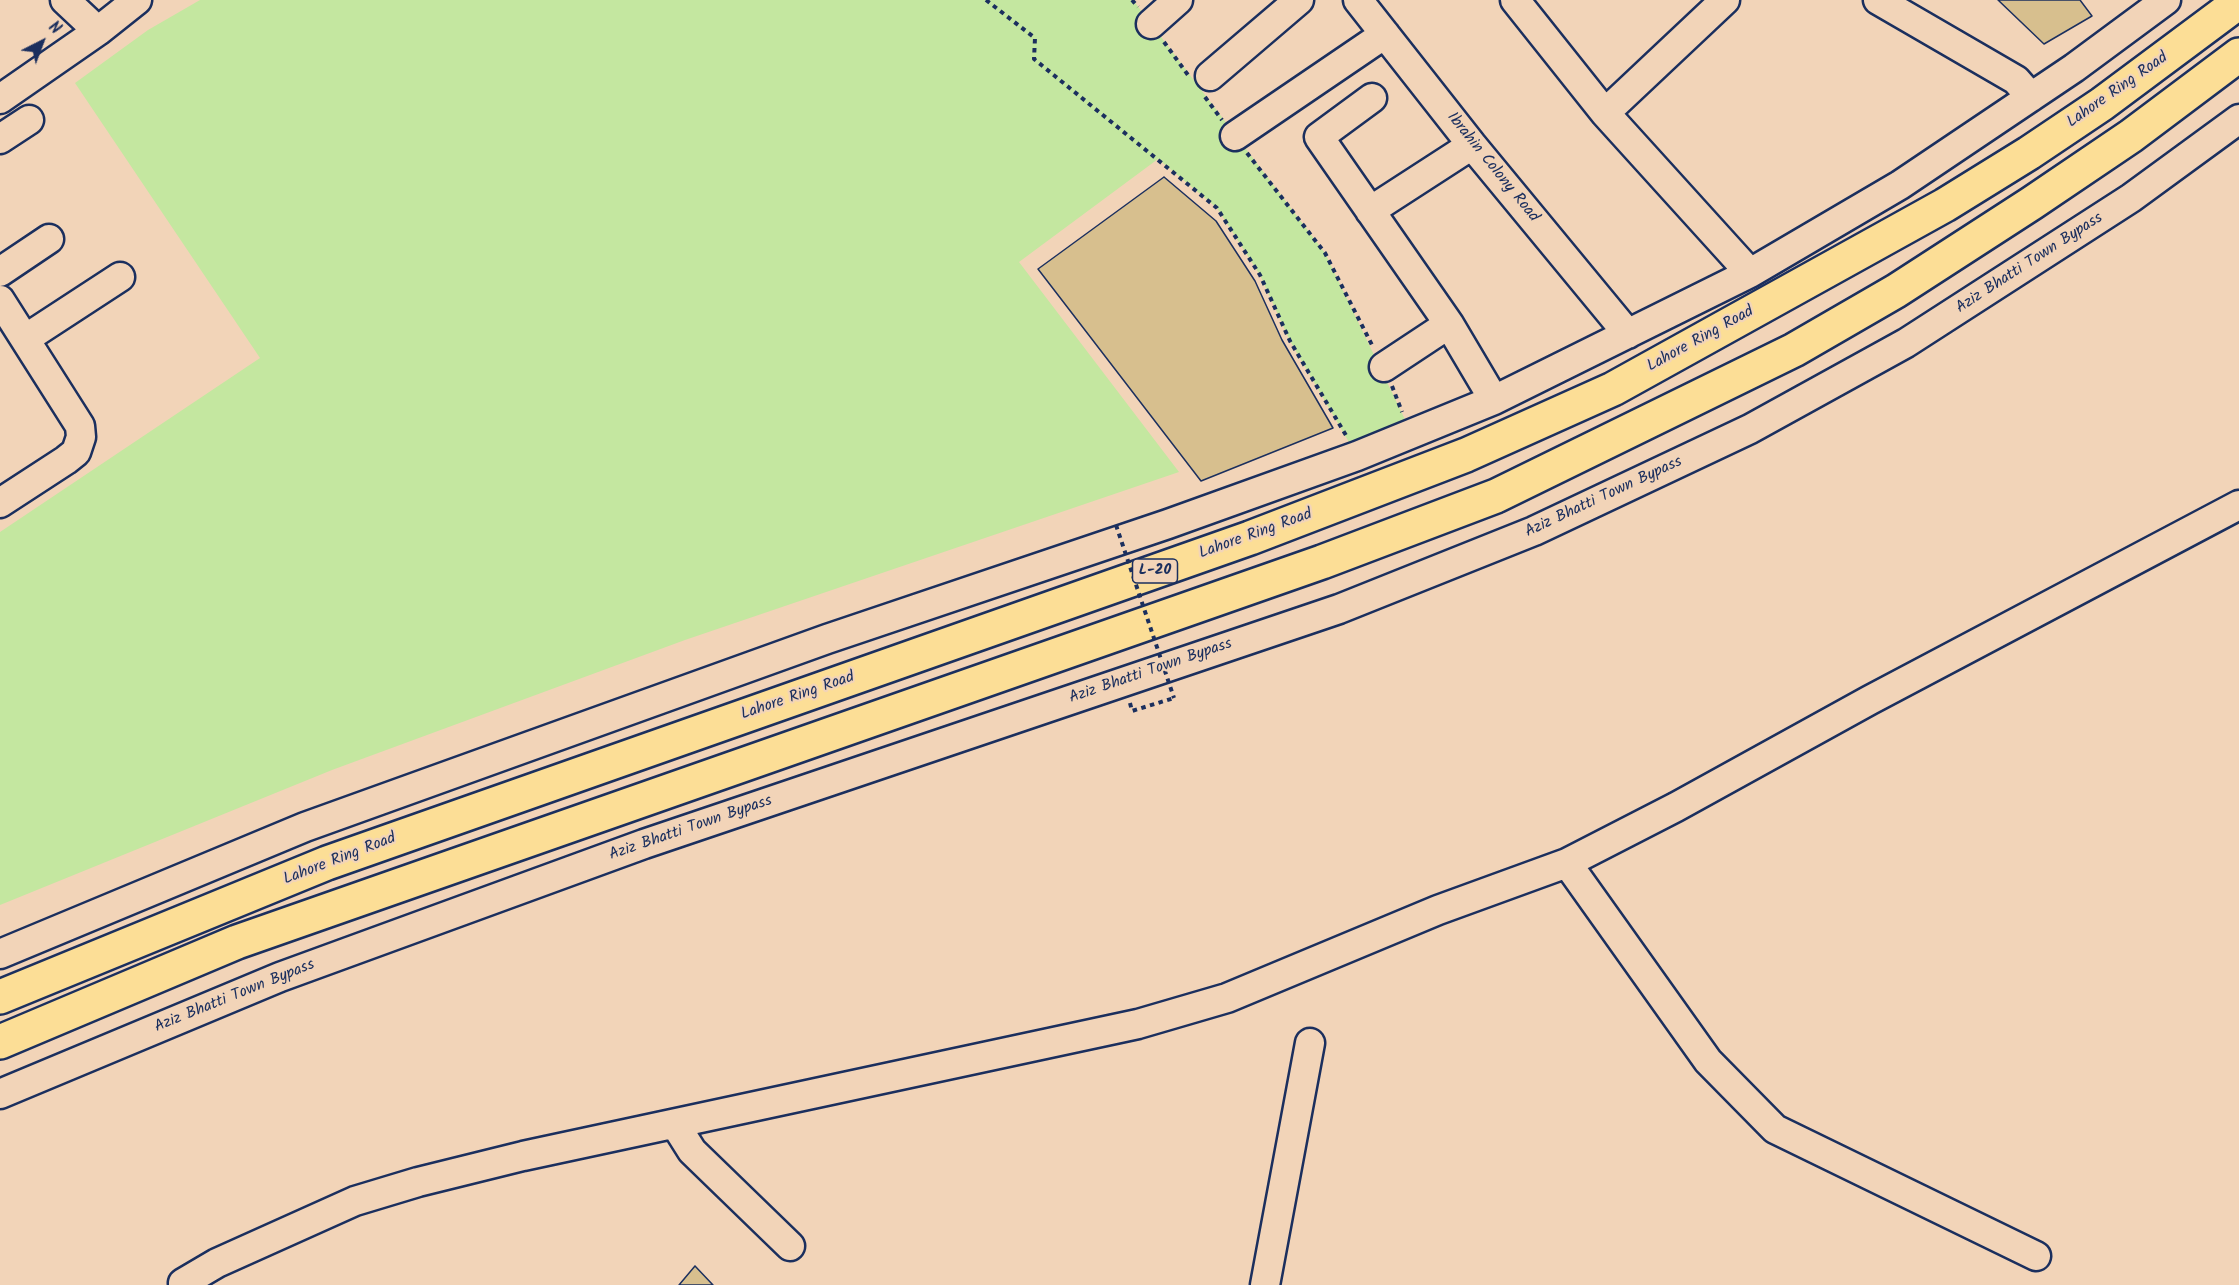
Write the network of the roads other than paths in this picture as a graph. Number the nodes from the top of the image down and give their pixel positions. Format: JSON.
{"nodes":[{"id":1,"x":64,"y":0,"type":"edge"},
{"id":2,"x":137,"y":0,"type":"edge"},
{"id":3,"x":1179,"y":0,"type":"edge"},
{"id":4,"x":1299,"y":0,"type":"edge"},
{"id":5,"x":1358,"y":0,"type":"edge"},
{"id":6,"x":1515,"y":0,"type":"edge"},
{"id":7,"x":1725,"y":0,"type":"edge"},
{"id":8,"x":1878,"y":0,"type":"edge"},
{"id":9,"x":2166,"y":0,"type":"edge"},
{"id":10,"x":2239,"y":2,"type":"edge"},
{"id":11,"x":1151,"y":24,"type":"road end"},
{"id":12,"x":98,"y":31,"type":"junction"},
{"id":13,"x":1385,"y":34,"type":"junction"},
{"id":14,"x":2239,"y":55,"type":"edge"},
{"id":15,"x":1201,"y":83,"type":"road end"},
{"id":16,"x":2031,"y":97,"type":"junction"},
{"id":17,"x":1372,"y":98,"type":"dead end"},
{"id":18,"x":0,"y":99,"type":"edge"},
{"id":19,"x":1605,"y":113,"type":"junction"},
{"id":20,"x":2239,"y":119,"type":"edge"},
{"id":21,"x":29,"y":120,"type":"dead end"},
{"id":22,"x":1234,"y":136,"type":"road end"},
{"id":23,"x":0,"y":139,"type":"edge"},
{"id":24,"x":1472,"y":145,"type":"junction"},
{"id":25,"x":1371,"y":211,"type":"junction"},
{"id":26,"x":49,"y":240,"type":"dead end"},
{"id":27,"x":0,"y":272,"type":"edge"},
{"id":28,"x":1750,"y":273,"type":"junction"},
{"id":29,"x":120,"y":277,"type":"dead end"},
{"id":30,"x":0,"y":300,"type":"edge"},
{"id":31,"x":1449,"y":324,"type":"junction"},
{"id":32,"x":1628,"y":334,"type":"junction"},
{"id":33,"x":25,"y":339,"type":"junction"},
{"id":34,"x":1384,"y":367,"type":"road end"},
{"id":35,"x":1494,"y":400,"type":"junction"},
{"id":36,"x":0,"y":503,"type":"edge"},
{"id":37,"x":2239,"y":505,"type":"edge"},
{"id":38,"x":1567,"y":863,"type":"junction"},
{"id":39,"x":0,"y":954,"type":"edge"},
{"id":40,"x":0,"y":997,"type":"edge"},
{"id":41,"x":0,"y":1042,"type":"edge"},
{"id":42,"x":1310,"y":1043,"type":"dead end"},
{"id":43,"x":0,"y":1094,"type":"edge"},
{"id":44,"x":675,"y":1124,"type":"junction"},
{"id":45,"x":790,"y":1246,"type":"dead end"},
{"id":46,"x":2036,"y":1256,"type":"dead end"},
{"id":47,"x":182,"y":1284,"type":"edge"},
{"id":48,"x":1265,"y":1285,"type":"edge"}],
"edges":[{"from":1,"to":12,"type":"street"},
{"from":2,"to":12,"type":"street"},
{"from":3,"to":11,"type":"street"},
{"from":4,"to":15,"type":"street"},
{"from":5,"to":13,"type":"street","name":"Ibrahin Colony Road"},
{"from":6,"to":19,"type":"street"},
{"from":7,"to":19,"type":"street"},
{"from":8,"to":16,"type":"street"},
{"from":9,"to":16,"type":"street"},
{"from":10,"to":40,"type":"highway","name":"Lahore Ring Road","number":"L-20"},
{"from":12,"to":18,"type":"street"},
{"from":13,"to":22,"type":"street"},
{"from":13,"to":24,"type":"street","name":"Ibrahin Colony Road"},
{"from":14,"to":41,"type":"highway"},
{"from":16,"to":28,"type":"street"},
{"from":17,"to":25,"type":"street"},
{"from":19,"to":28,"type":"street"},
{"from":20,"to":43,"type":"street","name":"Aziz Bhatti Town Bypass"},
{"from":21,"to":23,"type":"street"},
{"from":24,"to":25,"type":"street"},
{"from":24,"to":32,"type":"street","name":"Ibrahin Colony Road"},
{"from":25,"to":31,"type":"street"},
{"from":26,"to":27,"type":"street"},
{"from":28,"to":32,"type":"street"},
{"from":29,"to":33,"type":"street"},
{"from":30,"to":33,"type":"street"},
{"from":31,"to":34,"type":"street"},
{"from":31,"to":35,"type":"street"},
{"from":32,"to":35,"type":"street"},
{"from":33,"to":36,"type":"street"},
{"from":35,"to":39,"type":"street"},
{"from":37,"to":38,"type":"street"},
{"from":38,"to":44,"type":"street"},
{"from":38,"to":46,"type":"street"},
{"from":42,"to":48,"type":"street"},
{"from":44,"to":45,"type":"street"},
{"from":44,"to":47,"type":"street"}]}
